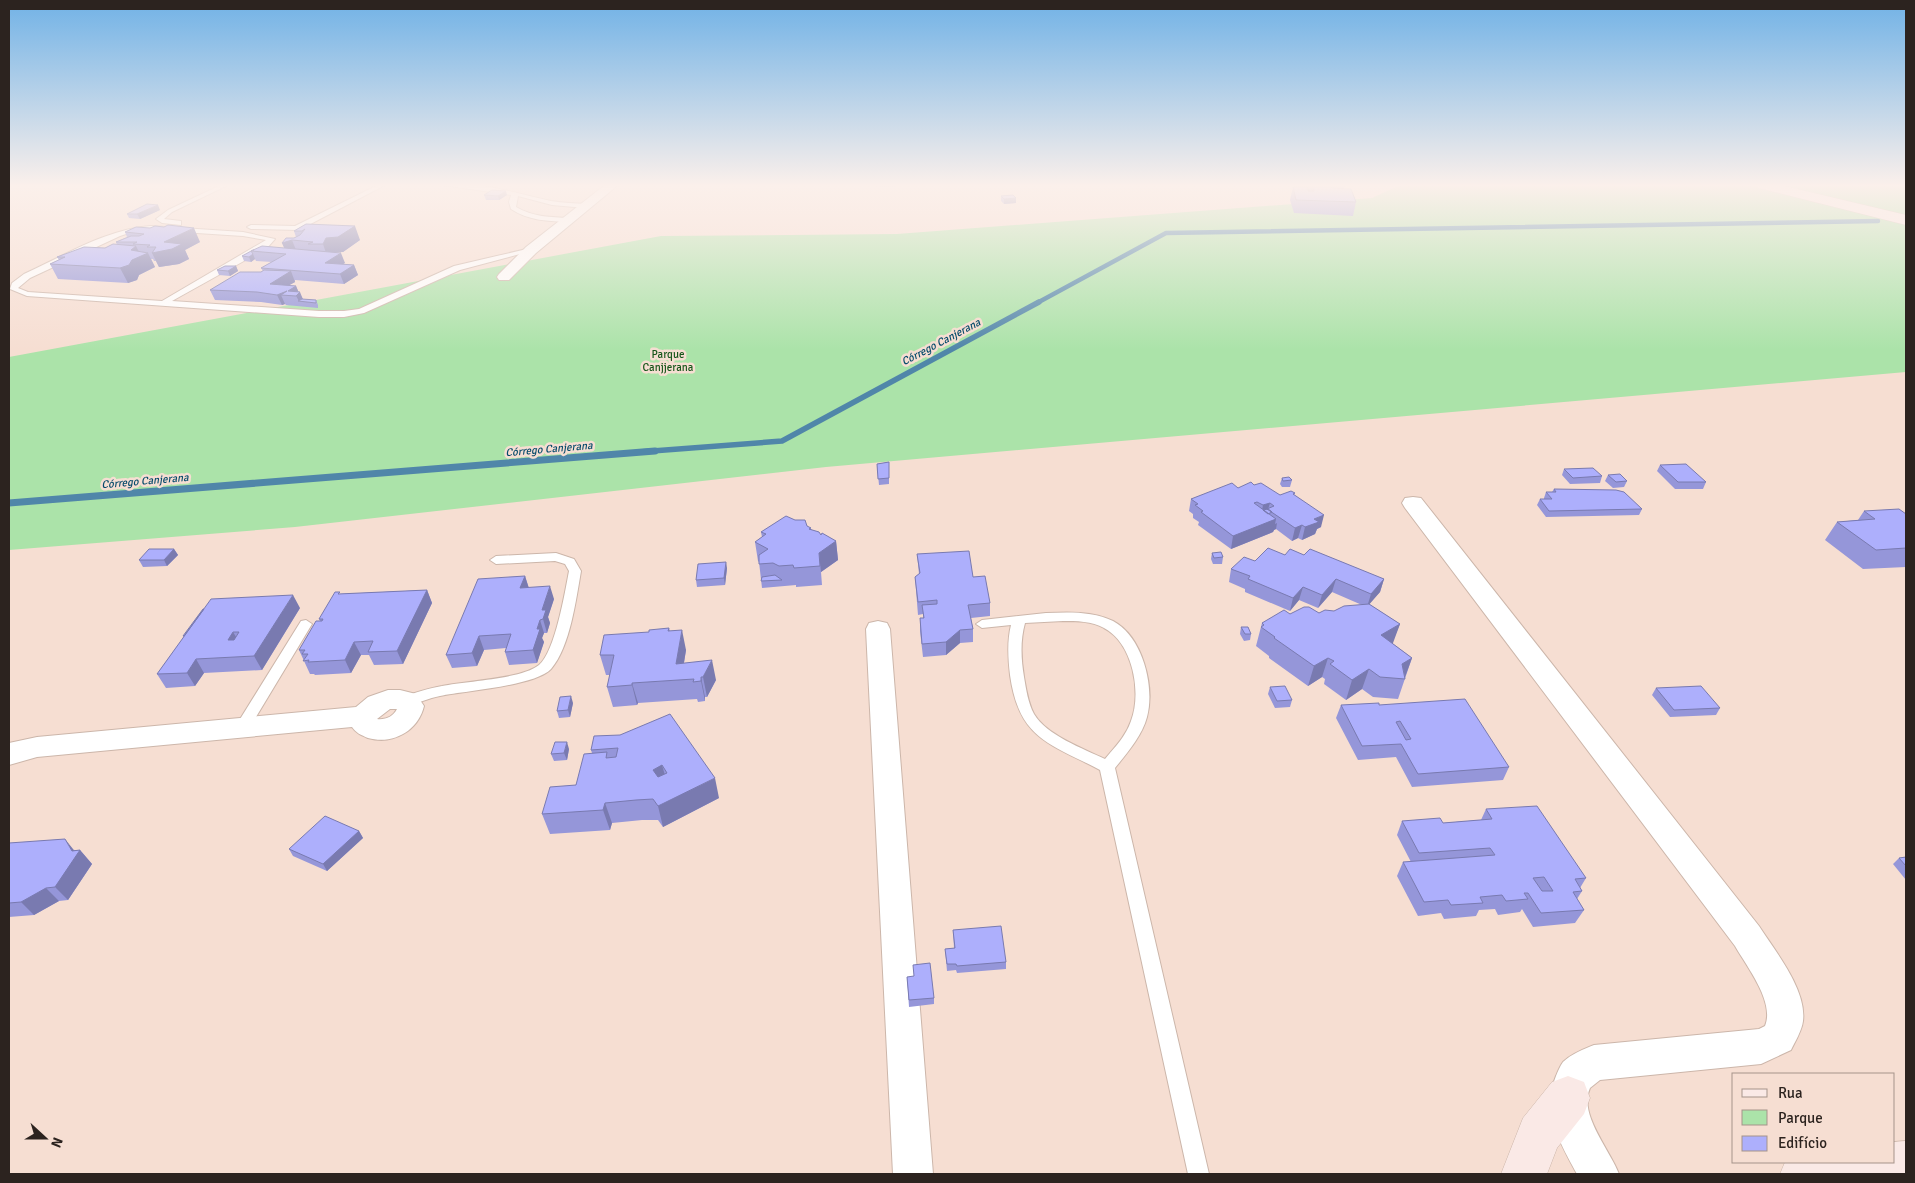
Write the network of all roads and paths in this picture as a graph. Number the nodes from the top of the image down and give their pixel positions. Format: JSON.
{"nodes":[{"id":1,"x":104,"y":240,"type":"edge"},
{"id":2,"x":271,"y":240,"type":"edge"},
{"id":3,"x":543,"y":240,"type":"edge"},
{"id":4,"x":531,"y":250,"type":"junction"},
{"id":5,"x":504,"y":278,"type":"dead end"},
{"id":6,"x":162,"y":304,"type":"junction"},
{"id":7,"x":1413,"y":503,"type":"dead end"},
{"id":8,"x":496,"y":560,"type":"dead end"},
{"id":9,"x":1019,"y":620,"type":"junction"},
{"id":10,"x":306,"y":624,"type":"dead end"},
{"id":11,"x":982,"y":624,"type":"dead end"},
{"id":12,"x":878,"y":629,"type":"dead end"},
{"id":13,"x":407,"y":701,"type":"joint"},
{"id":14,"x":242,"y":728,"type":"junction"},
{"id":15,"x":9,"y":754,"type":"edge"},
{"id":16,"x":1107,"y":767,"type":"junction"},
{"id":17,"x":1568,"y":1098,"type":"junction"},
{"id":18,"x":1906,"y":1164,"type":"edge"},
{"id":19,"x":1824,"y":1173,"type":"edge"},
{"id":20,"x":913,"y":1174,"type":"edge"},
{"id":21,"x":1199,"y":1174,"type":"edge"},
{"id":22,"x":1524,"y":1174,"type":"edge"},
{"id":23,"x":1599,"y":1174,"type":"edge"}],
"edges":[{"from":1,"to":6,"type":"lane"},
{"from":2,"to":6,"type":"lane"},
{"from":3,"to":4,"type":"street"},
{"from":4,"to":5,"type":"street"},
{"from":4,"to":6,"type":"lane"},
{"from":7,"to":17,"type":"street"},
{"from":8,"to":13,"type":"lane"},
{"from":9,"to":11,"type":"lane"},
{"from":9,"to":16,"type":"lane"},
{"from":9,"to":16,"type":"lane"},
{"from":10,"to":14,"type":"lane"},
{"from":12,"to":20,"type":"street"},
{"from":13,"to":14,"type":"street"},
{"from":14,"to":15,"type":"street"},
{"from":16,"to":21,"type":"lane"},
{"from":17,"to":22,"type":"street"},
{"from":17,"to":23,"type":"street"},
{"from":18,"to":19,"type":"street"}]}
